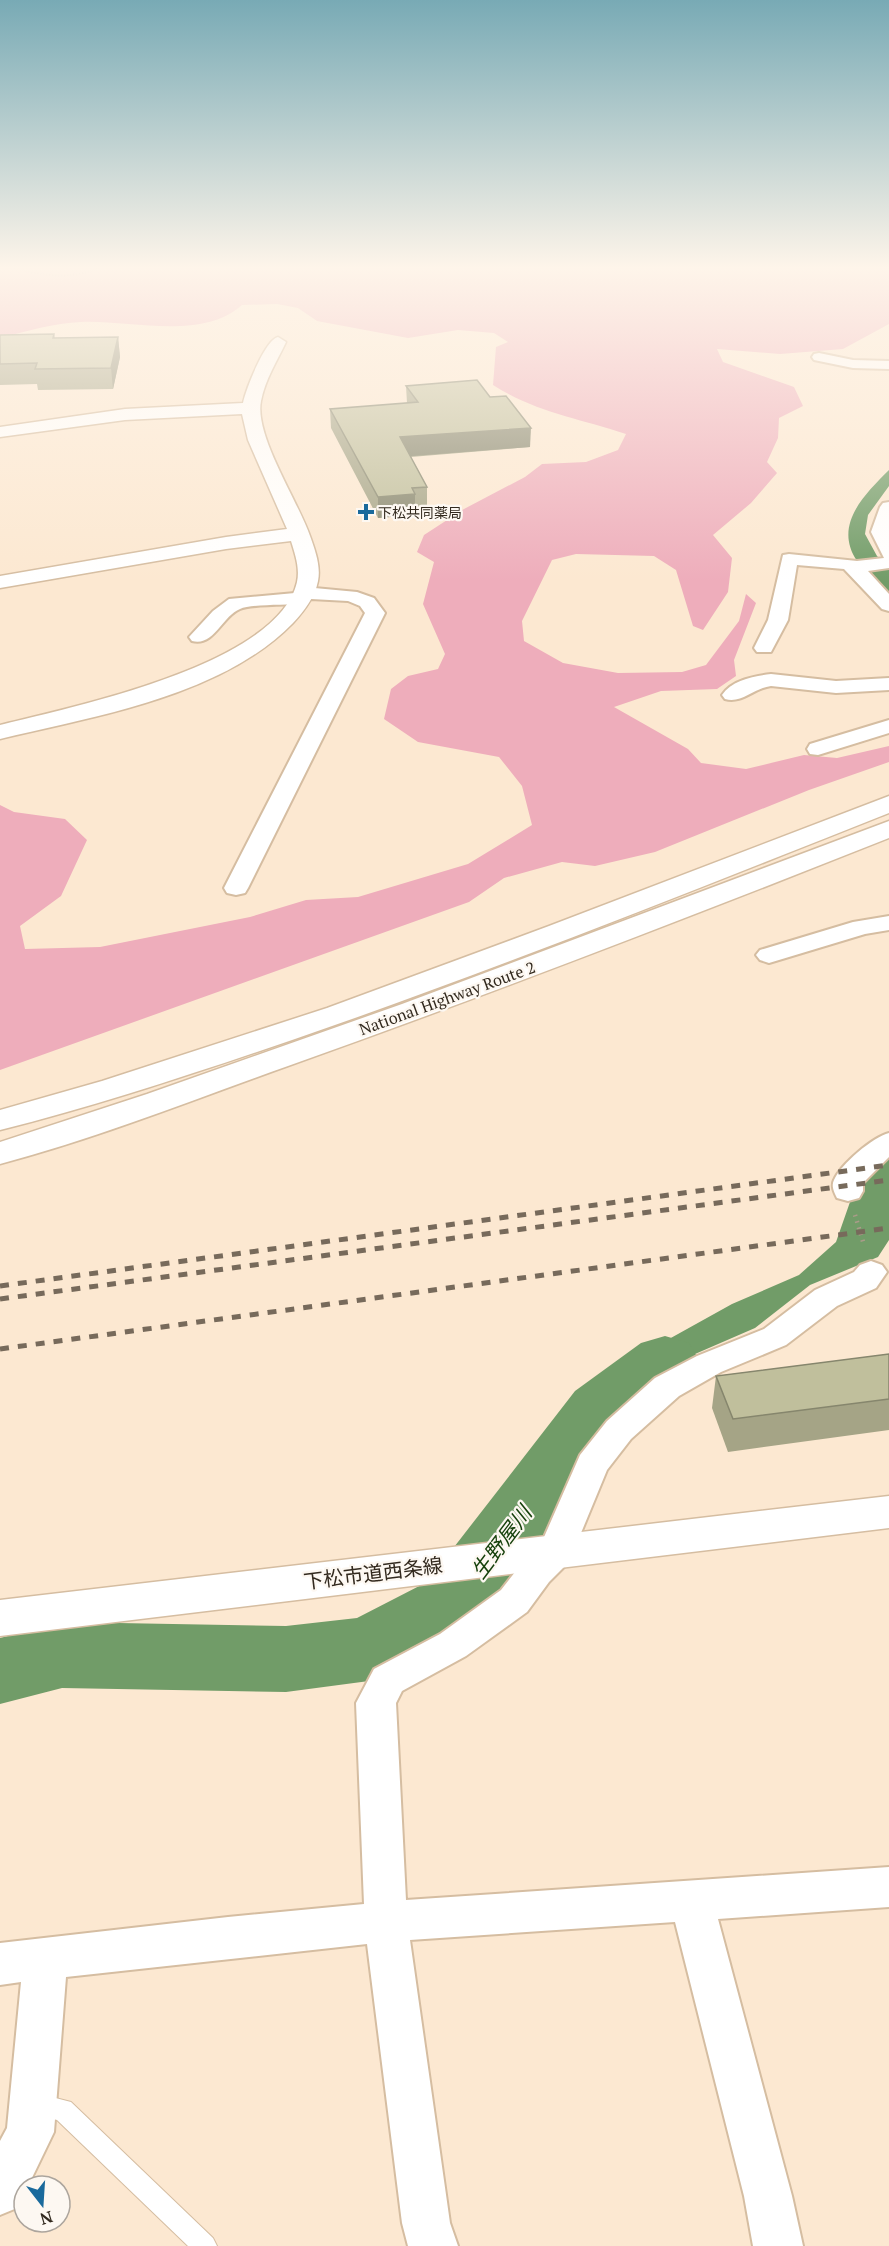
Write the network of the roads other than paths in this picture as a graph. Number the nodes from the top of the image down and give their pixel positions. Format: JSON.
{"nodes":[{"id":1,"x":264,"y":372,"type":"edge"},
{"id":2,"x":251,"y":408,"type":"junction"},
{"id":3,"x":0,"y":432,"type":"edge"},
{"id":4,"x":889,"y":507,"type":"edge"},
{"id":5,"x":298,"y":534,"type":"junction"},
{"id":6,"x":889,"y":554,"type":"edge"},
{"id":7,"x":889,"y":563,"type":"edge"},
{"id":8,"x":857,"y":567,"type":"junction"},
{"id":9,"x":0,"y":582,"type":"edge"},
{"id":10,"x":303,"y":595,"type":"junction"},
{"id":11,"x":889,"y":605,"type":"edge"},
{"id":12,"x":199,"y":637,"type":"dead end"},
{"id":13,"x":764,"y":648,"type":"dead end"},
{"id":14,"x":889,"y":684,"type":"edge"},
{"id":15,"x":732,"y":695,"type":"dead end"},
{"id":16,"x":889,"y":726,"type":"edge"},
{"id":17,"x":0,"y":732,"type":"edge"},
{"id":18,"x":818,"y":749,"type":"dead end"},
{"id":19,"x":889,"y":804,"type":"edge"},
{"id":20,"x":889,"y":829,"type":"edge"},
{"id":21,"x":236,"y":888,"type":"dead end"},
{"id":22,"x":889,"y":923,"type":"edge"},
{"id":23,"x":768,"y":955,"type":"dead end"},
{"id":24,"x":0,"y":1120,"type":"edge"},
{"id":25,"x":889,"y":1142,"type":"edge"},
{"id":26,"x":0,"y":1153,"type":"edge"},
{"id":27,"x":848,"y":1191,"type":"road end"},
{"id":28,"x":871,"y":1272,"type":"road end"},
{"id":29,"x":889,"y":1512,"type":"edge"},
{"id":30,"x":541,"y":1554,"type":"junction"},
{"id":31,"x":0,"y":1618,"type":"edge"},
{"id":32,"x":889,"y":1887,"type":"edge"},
{"id":33,"x":692,"y":1902,"type":"junction"},
{"id":34,"x":386,"y":1922,"type":"junction"},
{"id":35,"x":45,"y":1960,"type":"junction"},
{"id":36,"x":0,"y":1964,"type":"edge"},
{"id":37,"x":32,"y":2104,"type":"junction"},
{"id":38,"x":0,"y":2191,"type":"edge"},
{"id":39,"x":205,"y":2246,"type":"edge"},
{"id":40,"x":432,"y":2246,"type":"edge"},
{"id":41,"x":778,"y":2246,"type":"edge"}],
"edges":[{"from":1,"to":2,"type":"main road"},
{"from":2,"to":3,"type":"main road"},
{"from":2,"to":5,"type":"main road"},
{"from":4,"to":6,"type":"street"},
{"from":5,"to":9,"type":"main road"},
{"from":5,"to":10,"type":"main road"},
{"from":7,"to":8,"type":"street"},
{"from":8,"to":11,"type":"street"},
{"from":8,"to":13,"type":"street"},
{"from":10,"to":12,"type":"street"},
{"from":10,"to":17,"type":"main road"},
{"from":10,"to":21,"type":"street"},
{"from":14,"to":15,"type":"street"},
{"from":16,"to":18,"type":"street"},
{"from":19,"to":24,"type":"main road","name":"National Highway Route 2"},
{"from":20,"to":26,"type":"main road","name":"National Highway Route 2"},
{"from":22,"to":23,"type":"street"},
{"from":25,"to":27,"type":"street"},
{"from":28,"to":30,"type":"street"},
{"from":29,"to":30,"type":"main road","name":"下松市道西条線"},
{"from":30,"to":31,"type":"main road","name":"下松市道西条線"},
{"from":30,"to":34,"type":"street"},
{"from":32,"to":33,"type":"street"},
{"from":33,"to":34,"type":"street"},
{"from":33,"to":41,"type":"street"},
{"from":34,"to":35,"type":"street"},
{"from":34,"to":40,"type":"street"},
{"from":35,"to":36,"type":"street"},
{"from":35,"to":37,"type":"street"},
{"from":37,"to":38,"type":"street"},
{"from":37,"to":39,"type":"lane"}]}
